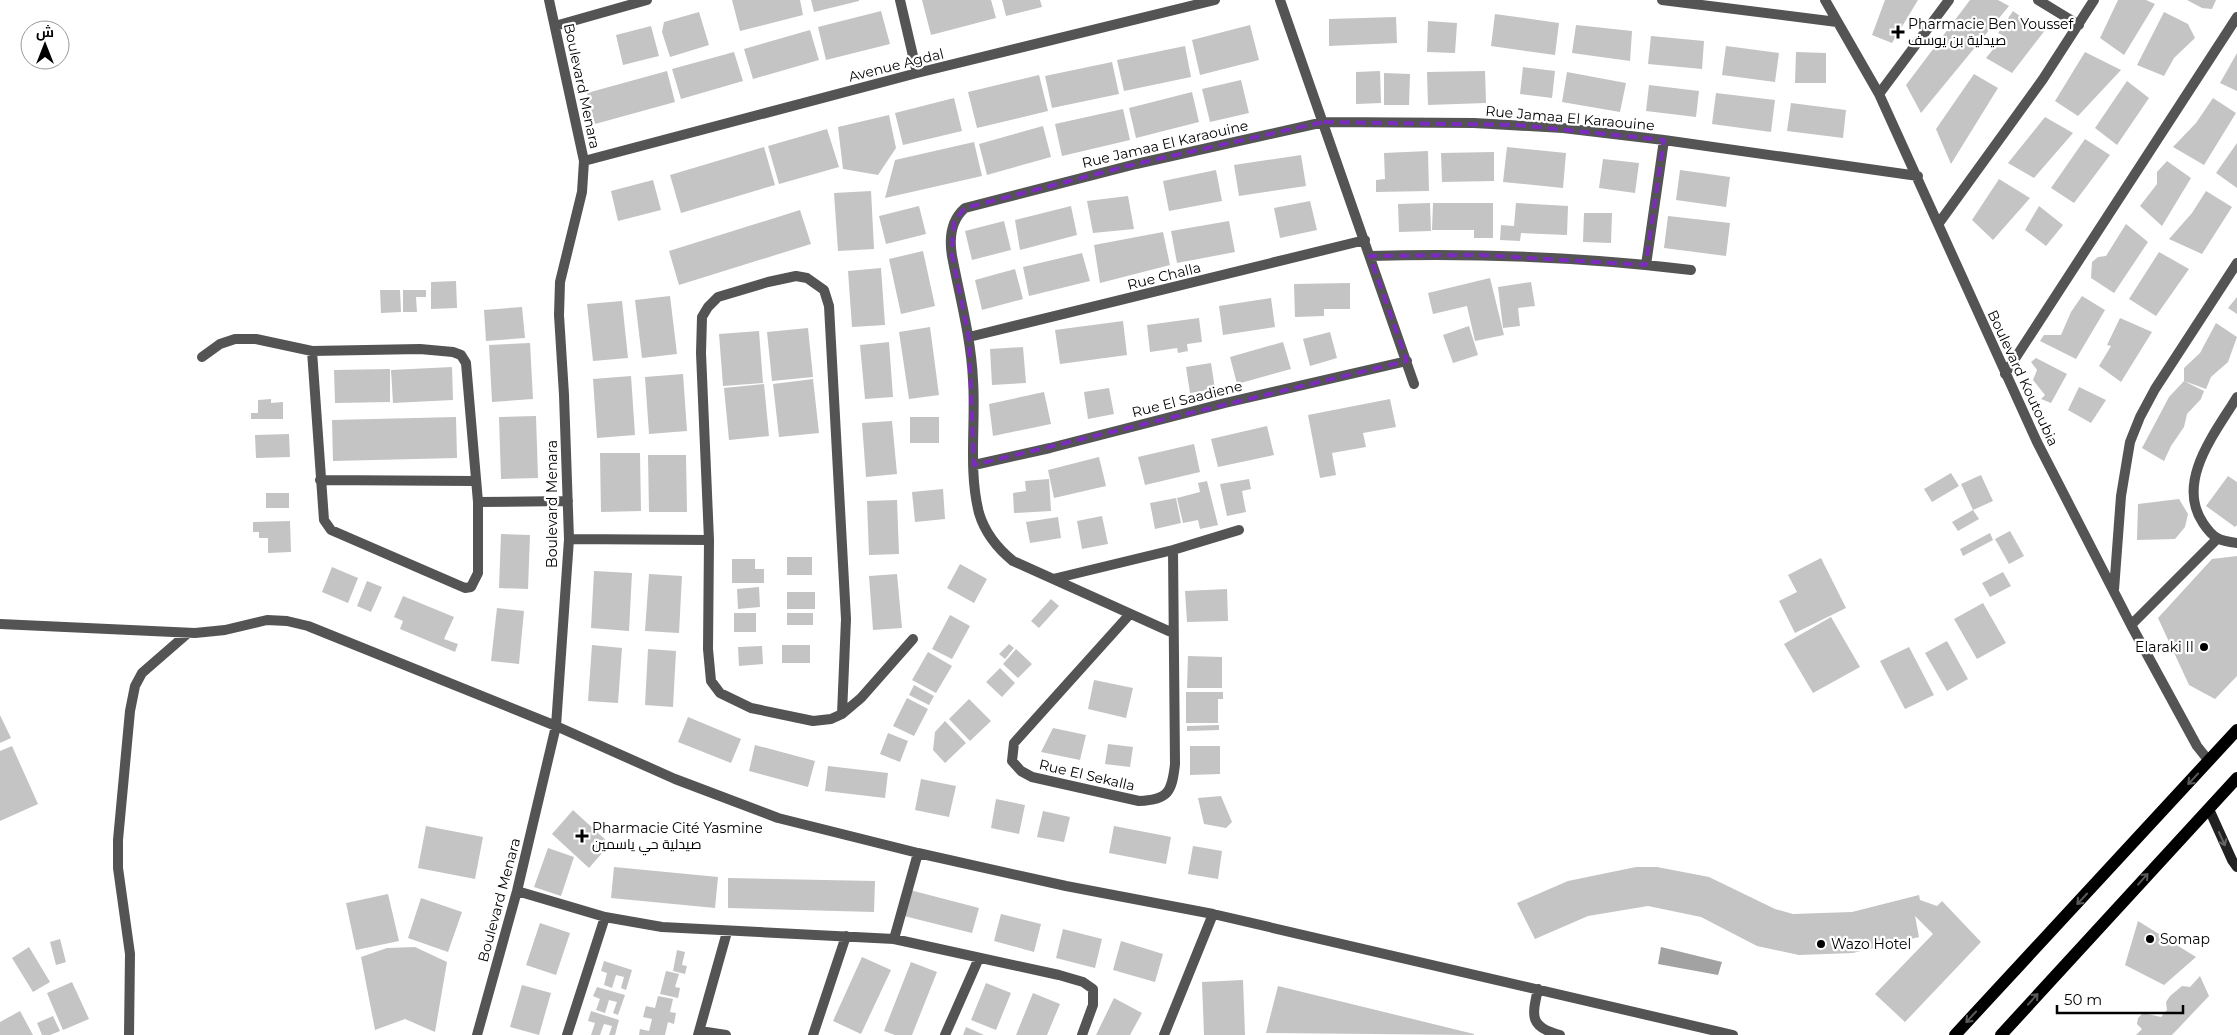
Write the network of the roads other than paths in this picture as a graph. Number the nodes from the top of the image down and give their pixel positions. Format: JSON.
{"nodes":[{"id":1,"x":549,"y":0,"type":"edge"},
{"id":2,"x":646,"y":0,"type":"edge"},
{"id":3,"x":900,"y":0,"type":"edge"},
{"id":4,"x":1215,"y":0,"type":"edge"},
{"id":5,"x":1280,"y":0,"type":"edge"},
{"id":6,"x":1662,"y":0,"type":"edge"},
{"id":7,"x":1825,"y":0,"type":"edge"},
{"id":8,"x":1949,"y":0,"type":"edge"},
{"id":9,"x":2038,"y":0,"type":"edge"},
{"id":10,"x":2094,"y":0,"type":"edge"},
{"id":11,"x":2237,"y":17,"type":"edge"},
{"id":12,"x":1837,"y":22,"type":"junction"},
{"id":13,"x":2079,"y":25,"type":"junction"},
{"id":14,"x":555,"y":26,"type":"junction"},
{"id":15,"x":917,"y":73,"type":"junction"},
{"id":16,"x":1879,"y":94,"type":"junction"},
{"id":17,"x":1324,"y":122,"type":"junction"},
{"id":18,"x":1664,"y":140,"type":"junction"},
{"id":19,"x":584,"y":161,"type":"junction"},
{"id":20,"x":1918,"y":176,"type":"junction"},
{"id":21,"x":1939,"y":224,"type":"junction"},
{"id":22,"x":1365,"y":240,"type":"junction"},
{"id":23,"x":1370,"y":256,"type":"junction"},
{"id":24,"x":2237,"y":263,"type":"edge"},
{"id":25,"x":1646,"y":265,"type":"junction"},
{"id":26,"x":1691,"y":270,"type":"dead end"},
{"id":27,"x":969,"y":337,"type":"junction"},
{"id":28,"x":312,"y":351,"type":"junction"},
{"id":29,"x":202,"y":357,"type":"dead end"},
{"id":30,"x":1407,"y":361,"type":"junction"},
{"id":31,"x":2006,"y":374,"type":"junction"},
{"id":32,"x":1414,"y":384,"type":"dead end"},
{"id":33,"x":2237,"y":397,"type":"edge"},
{"id":34,"x":974,"y":465,"type":"junction"},
{"id":35,"x":320,"y":480,"type":"junction"},
{"id":36,"x":475,"y":481,"type":"junction"},
{"id":37,"x":478,"y":502,"type":"junction"},
{"id":38,"x":568,"y":502,"type":"junction"},
{"id":39,"x":1239,"y":530,"type":"dead end"},
{"id":40,"x":569,"y":539,"type":"junction"},
{"id":41,"x":2217,"y":539,"type":"junction"},
{"id":42,"x":709,"y":540,"type":"junction"},
{"id":43,"x":2237,"y":543,"type":"edge"},
{"id":44,"x":1173,"y":550,"type":"junction"},
{"id":45,"x":1053,"y":579,"type":"junction"},
{"id":46,"x":2114,"y":590,"type":"junction"},
{"id":47,"x":1130,"y":614,"type":"junction"},
{"id":48,"x":0,"y":624,"type":"edge"},
{"id":49,"x":2131,"y":624,"type":"junction"},
{"id":50,"x":188,"y":633,"type":"junction"},
{"id":51,"x":1173,"y":633,"type":"junction"},
{"id":52,"x":914,"y":639,"type":"dead end"},
{"id":53,"x":842,"y":714,"type":"junction"},
{"id":54,"x":556,"y":726,"type":"junction"},
{"id":55,"x":2237,"y":730,"type":"edge"},
{"id":56,"x":2209,"y":761,"type":"junction"},
{"id":57,"x":2237,"y":778,"type":"edge"},
{"id":58,"x":2209,"y":809,"type":"junction"},
{"id":59,"x":918,"y":853,"type":"junction"},
{"id":60,"x":2237,"y":867,"type":"edge"},
{"id":61,"x":518,"y":890,"type":"junction"},
{"id":62,"x":1213,"y":914,"type":"junction"},
{"id":63,"x":605,"y":916,"type":"junction"},
{"id":64,"x":727,"y":932,"type":"junction"},
{"id":65,"x":846,"y":936,"type":"junction"},
{"id":66,"x":894,"y":939,"type":"junction"},
{"id":67,"x":979,"y":958,"type":"junction"},
{"id":68,"x":1538,"y":988,"type":"junction"},
{"id":69,"x":699,"y":1033,"type":"edge"},
{"id":70,"x":129,"y":1035,"type":"edge"},
{"id":71,"x":477,"y":1035,"type":"edge"},
{"id":72,"x":567,"y":1035,"type":"edge"},
{"id":73,"x":726,"y":1035,"type":"edge"},
{"id":74,"x":813,"y":1035,"type":"edge"},
{"id":75,"x":945,"y":1035,"type":"edge"},
{"id":76,"x":1082,"y":1035,"type":"edge"},
{"id":77,"x":1164,"y":1035,"type":"edge"},
{"id":78,"x":1560,"y":1035,"type":"edge"},
{"id":79,"x":1733,"y":1035,"type":"edge"},
{"id":80,"x":1955,"y":1035,"type":"edge"},
{"id":81,"x":2000,"y":1035,"type":"edge"}],
"edges":[{"from":1,"to":14,"type":"street","name":"Boulevard Menara"},
{"from":2,"to":14,"type":"street"},
{"from":3,"to":15,"type":"street"},
{"from":4,"to":15,"type":"street","name":"Avenue Agdal"},
{"from":5,"to":17,"type":"street"},
{"from":6,"to":12,"type":"street"},
{"from":7,"to":12,"type":"street","name":"Boulevard Koutoubia"},
{"from":8,"to":16,"type":"street"},
{"from":9,"to":13,"type":"street"},
{"from":10,"to":13,"type":"street"},
{"from":11,"to":31,"type":"street"},
{"from":12,"to":16,"type":"street","name":"Boulevard Koutoubia"},
{"from":13,"to":21,"type":"street"},
{"from":14,"to":19,"type":"street","name":"Boulevard Menara"},
{"from":15,"to":19,"type":"street","name":"Avenue Agdal"},
{"from":16,"to":20,"type":"street","name":"Boulevard Koutoubia"},
{"from":17,"to":18,"type":"street","name":"Rue Jamaa El Karaouine"},
{"from":17,"to":22,"type":"street"},
{"from":17,"to":27,"type":"street","name":"Rue Jamaa El Karaouine"},
{"from":18,"to":20,"type":"street","name":"Rue Jamaa El Karaouine"},
{"from":18,"to":25,"type":"street"},
{"from":19,"to":38,"type":"street","name":"Boulevard Menara"},
{"from":20,"to":21,"type":"street","name":"Boulevard Koutoubia"},
{"from":21,"to":31,"type":"street","name":"Boulevard Koutoubia"},
{"from":22,"to":23,"type":"street"},
{"from":22,"to":27,"type":"street","name":"Rue Challa"},
{"from":23,"to":25,"type":"street"},
{"from":23,"to":30,"type":"street"},
{"from":24,"to":46,"type":"street"},
{"from":25,"to":26,"type":"street"},
{"from":27,"to":34,"type":"street","name":"Rue Jamaa El Karaouine"},
{"from":28,"to":29,"type":"street"},
{"from":28,"to":35,"type":"street"},
{"from":28,"to":36,"type":"street"},
{"from":30,"to":32,"type":"street"},
{"from":30,"to":34,"type":"street","name":"Rue El Saadiene"},
{"from":31,"to":46,"type":"street","name":"Boulevard Koutoubia"},
{"from":33,"to":41,"type":"street"},
{"from":34,"to":45,"type":"street","name":"Rue Jamaa El Karaouine"},
{"from":35,"to":36,"type":"street"},
{"from":35,"to":37,"type":"street"},
{"from":36,"to":37,"type":"street"},
{"from":37,"to":38,"type":"street"},
{"from":38,"to":40,"type":"street","name":"Boulevard Menara"},
{"from":39,"to":44,"type":"street"},
{"from":40,"to":42,"type":"street"},
{"from":40,"to":54,"type":"street","name":"Boulevard Menara"},
{"from":41,"to":43,"type":"street"},
{"from":41,"to":49,"type":"street"},
{"from":42,"to":53,"type":"street"},
{"from":42,"to":53,"type":"street"},
{"from":44,"to":45,"type":"street"},
{"from":44,"to":51,"type":"street","name":"Rue El Sekalla"},
{"from":45,"to":47,"type":"street","name":"Rue Jamaa El Karaouine"},
{"from":46,"to":49,"type":"street","name":"Boulevard Koutoubia"},
{"from":47,"to":51,"type":"street","name":"Rue Jamaa El Karaouine"},
{"from":47,"to":51,"type":"street","name":"Rue El Sekalla"},
{"from":48,"to":50,"type":"street"},
{"from":49,"to":56,"type":"street","name":"Boulevard Koutoubia"},
{"from":50,"to":54,"type":"street"},
{"from":50,"to":70,"type":"street"},
{"from":52,"to":53,"type":"street"},
{"from":54,"to":59,"type":"street"},
{"from":54,"to":61,"type":"street","name":"Boulevard Menara"},
{"from":55,"to":56,"type":"main road"},
{"from":56,"to":80,"type":"main road","one_way":true},
{"from":57,"to":58,"type":"main road"},
{"from":58,"to":60,"type":"street","one_way":true},
{"from":81,"to":58,"type":"main road","one_way":true},
{"from":59,"to":62,"type":"street"},
{"from":59,"to":66,"type":"street"},
{"from":61,"to":63,"type":"street"},
{"from":61,"to":71,"type":"street","name":"Boulevard Menara"},
{"from":62,"to":68,"type":"street"},
{"from":62,"to":77,"type":"street"},
{"from":63,"to":64,"type":"street"},
{"from":63,"to":72,"type":"street"},
{"from":64,"to":65,"type":"street"},
{"from":64,"to":69,"type":"street"},
{"from":65,"to":66,"type":"street"},
{"from":65,"to":74,"type":"street"},
{"from":66,"to":67,"type":"street"},
{"from":67,"to":75,"type":"street"},
{"from":67,"to":76,"type":"street"},
{"from":68,"to":78,"type":"street"},
{"from":68,"to":79,"type":"street"},
{"from":69,"to":73,"type":"street"}]}
